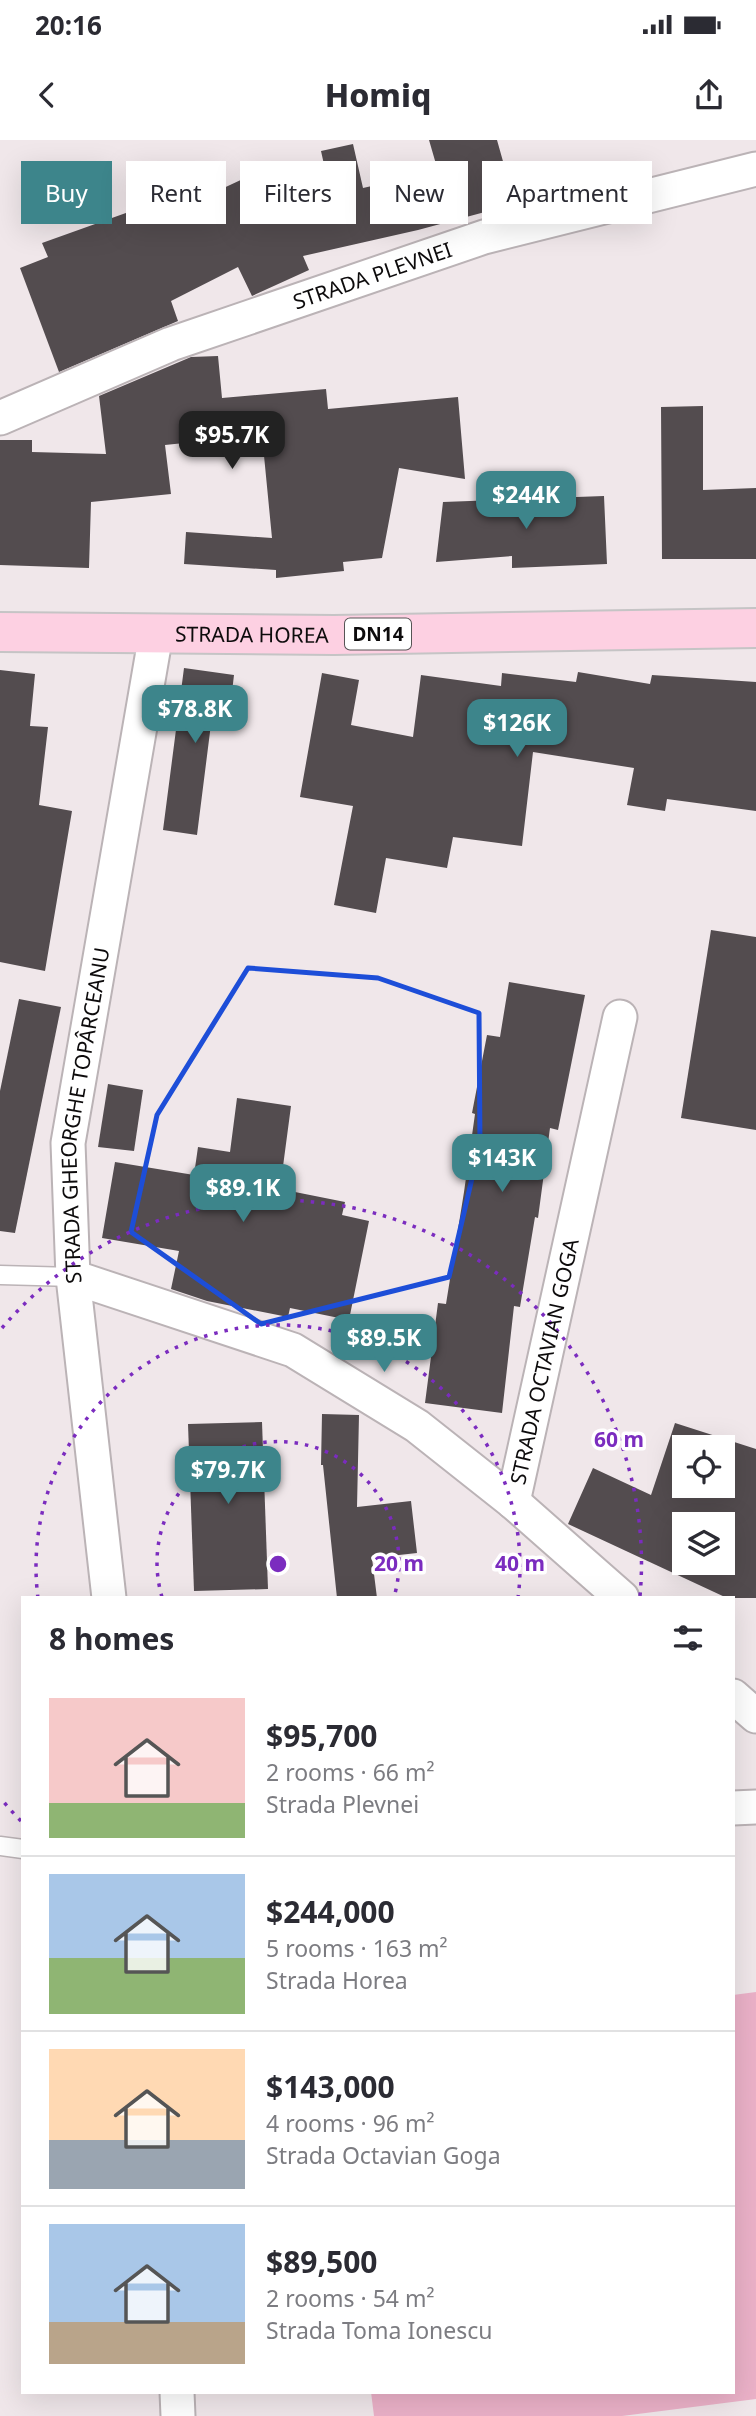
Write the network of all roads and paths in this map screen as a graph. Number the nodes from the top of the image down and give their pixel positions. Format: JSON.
{"nodes":[{"id":1,"x":756,"y":169,"type":"edge"},
{"id":2,"x":0,"y":418,"type":"edge"},
{"id":3,"x":756,"y":628,"type":"edge"},
{"id":4,"x":0,"y":632,"type":"edge"},
{"id":5,"x":156,"y":634,"type":"junction"},
{"id":6,"x":620,"y":1017,"type":"dead end"},
{"id":7,"x":0,"y":1275,"type":"edge"},
{"id":8,"x":73,"y":1277,"type":"junction"},
{"id":9,"x":513,"y":1502,"type":"junction"},
{"id":10,"x":109,"y":1596,"type":"edge"},
{"id":11,"x":620,"y":1596,"type":"edge"},
{"id":12,"x":735,"y":1698,"type":"edge"},
{"id":13,"x":756,"y":1716,"type":"edge"},
{"id":14,"x":756,"y":1807,"type":"edge"},
{"id":15,"x":735,"y":1808,"type":"edge"},
{"id":16,"x":0,"y":1846,"type":"edge"},
{"id":17,"x":21,"y":1849,"type":"edge"},
{"id":18,"x":177,"y":2394,"type":"edge"},
{"id":19,"x":178,"y":2416,"type":"edge"}],
"edges":[{"from":1,"to":2,"type":"street","name":"STRADA PLEVNEI"},
{"from":3,"to":5,"type":"main road","name":"STRADA HOREA","number":"DN14"},
{"from":4,"to":5,"type":"main road","name":"STRADA HOREA","number":"DN14"},
{"from":5,"to":8,"type":"street","name":"STRADA GHEORGHE TOPÂRCEANU"},
{"from":6,"to":9,"type":"street","name":"STRADA OCTAVIAN GOGA"},
{"from":7,"to":8,"type":"lane"},
{"from":8,"to":9,"type":"street"},
{"from":8,"to":10,"type":"street","name":"STRADA GHEORGHE TOPÂRCEANU"},
{"from":9,"to":11,"type":"street"},
{"from":12,"to":13,"type":"street"},
{"from":14,"to":15,"type":"street"},
{"from":16,"to":17,"type":"lane"},
{"from":18,"to":19,"type":"street"}]}
